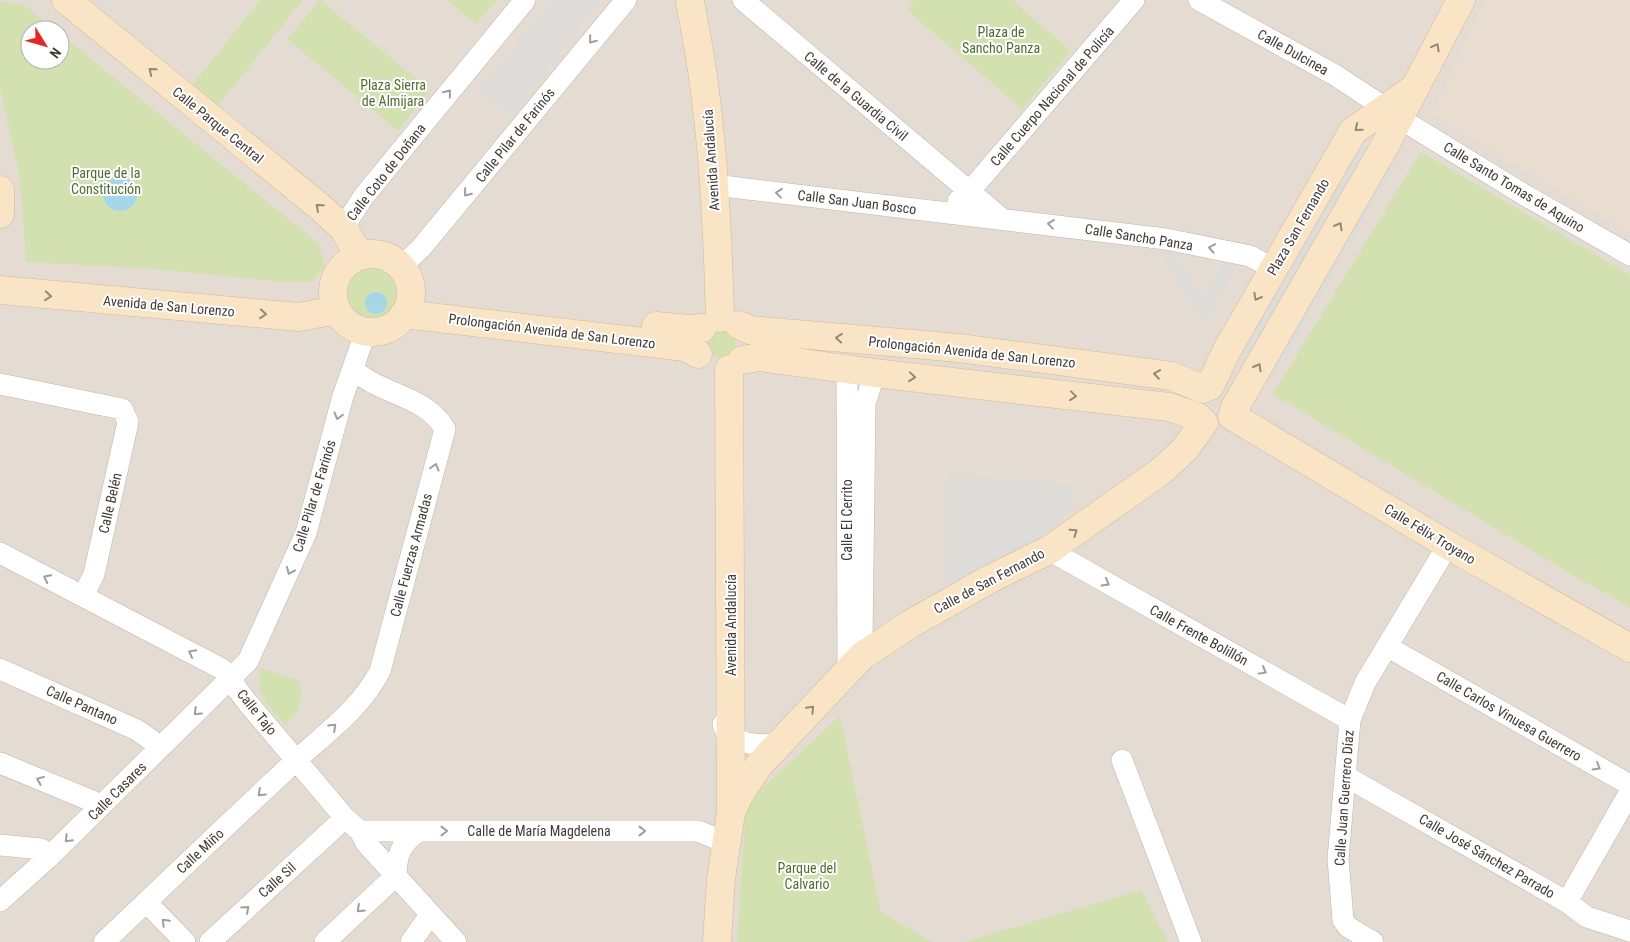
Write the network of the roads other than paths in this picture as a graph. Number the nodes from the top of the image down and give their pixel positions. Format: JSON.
{"nodes":[{"id":1,"x":66,"y":0,"type":"edge"},
{"id":2,"x":525,"y":0,"type":"edge"},
{"id":3,"x":626,"y":0,"type":"edge"},
{"id":4,"x":743,"y":0,"type":"edge"},
{"id":5,"x":1134,"y":0,"type":"edge"},
{"id":6,"x":1199,"y":0,"type":"edge"},
{"id":7,"x":1461,"y":0,"type":"edge"},
{"id":8,"x":685,"y":1,"type":"edge"},
{"id":9,"x":1392,"y":113,"type":"junction"},
{"id":10,"x":714,"y":185,"type":"junction"},
{"id":11,"x":0,"y":190,"type":"edge"},
{"id":12,"x":969,"y":192,"type":"junction"},
{"id":13,"x":945,"y":212,"type":"junction"},
{"id":14,"x":0,"y":214,"type":"edge"},
{"id":15,"x":1001,"y":218,"type":"junction"},
{"id":16,"x":342,"y":228,"type":"junction"},
{"id":17,"x":364,"y":255,"type":"junction"},
{"id":18,"x":1630,"y":255,"type":"edge"},
{"id":19,"x":401,"y":267,"type":"junction"},
{"id":20,"x":1274,"y":269,"type":"junction"},
{"id":21,"x":0,"y":290,"type":"edge"},
{"id":22,"x":408,"y":305,"type":"junction"},
{"id":23,"x":337,"y":310,"type":"junction"},
{"id":24,"x":366,"y":331,"type":"junction"},
{"id":25,"x":721,"y":346,"type":"junction"},
{"id":26,"x":846,"y":369,"type":"junction"},
{"id":27,"x":353,"y":370,"type":"junction"},
{"id":28,"x":875,"y":373,"type":"junction"},
{"id":29,"x":0,"y":384,"type":"edge"},
{"id":30,"x":1207,"y":388,"type":"junction"},
{"id":31,"x":1233,"y":412,"type":"junction"},
{"id":32,"x":1201,"y":420,"type":"junction"},
{"id":33,"x":1448,"y":546,"type":"junction"},
{"id":34,"x":1049,"y":550,"type":"junction"},
{"id":35,"x":0,"y":553,"type":"edge"},
{"id":36,"x":83,"y":596,"type":"junction"},
{"id":37,"x":1388,"y":647,"type":"junction"},
{"id":38,"x":1630,"y":648,"type":"edge"},
{"id":39,"x":855,"y":664,"type":"junction"},
{"id":40,"x":0,"y":669,"type":"edge"},
{"id":41,"x":232,"y":679,"type":"junction"},
{"id":42,"x":717,"y":687,"type":"junction"},
{"id":43,"x":1350,"y":720,"type":"junction"},
{"id":44,"x":732,"y":734,"type":"junction"},
{"id":45,"x":777,"y":744,"type":"junction"},
{"id":46,"x":161,"y":747,"type":"junction"},
{"id":47,"x":296,"y":760,"type":"junction"},
{"id":48,"x":1122,"y":760,"type":"dead end"},
{"id":49,"x":0,"y":763,"type":"edge"},
{"id":50,"x":1346,"y":776,"type":"junction"},
{"id":51,"x":1630,"y":786,"type":"edge"},
{"id":52,"x":1630,"y":792,"type":"edge"},
{"id":53,"x":100,"y":807,"type":"junction"},
{"id":54,"x":731,"y":813,"type":"junction"},
{"id":55,"x":353,"y":825,"type":"junction"},
{"id":56,"x":419,"y":831,"type":"junction"},
{"id":57,"x":715,"y":838,"type":"junction"},
{"id":58,"x":0,"y":845,"type":"edge"},
{"id":59,"x":50,"y":857,"type":"junction"},
{"id":60,"x":396,"y":878,"type":"junction"},
{"id":61,"x":721,"y":879,"type":"junction"},
{"id":62,"x":0,"y":901,"type":"edge"},
{"id":63,"x":1567,"y":902,"type":"junction"},
{"id":64,"x":144,"y":904,"type":"junction"},
{"id":65,"x":430,"y":915,"type":"junction"},
{"id":66,"x":1630,"y":931,"type":"edge"},
{"id":67,"x":104,"y":942,"type":"edge"},
{"id":68,"x":185,"y":942,"type":"edge"},
{"id":69,"x":210,"y":942,"type":"edge"},
{"id":70,"x":325,"y":942,"type":"edge"},
{"id":71,"x":410,"y":942,"type":"edge"},
{"id":72,"x":456,"y":942,"type":"edge"},
{"id":73,"x":717,"y":942,"type":"edge"},
{"id":74,"x":1191,"y":942,"type":"edge"},
{"id":75,"x":1373,"y":942,"type":"edge"}],
"edges":[{"from":16,"to":1,"type":"street","name":"Calle Parque Central","one_way":true},
{"from":16,"to":2,"type":"street","name":"Calle Coto de Doñana","one_way":true},
{"from":3,"to":19,"type":"street","name":"Calle Pilar de Farinós","one_way":true},
{"from":4,"to":12,"type":"street","name":"Calle de la Guardia Civil"},
{"from":5,"to":12,"type":"street","name":"Calle Cuerpo Nacional de Policía"},
{"from":6,"to":9,"type":"street","name":"Calle Dulcinea"},
{"from":9,"to":7,"type":"street","one_way":true},
{"from":8,"to":10,"type":"street","name":"Avenida Andalucía"},
{"from":9,"to":18,"type":"street","name":"Calle Santo Tomas de Aquino"},
{"from":9,"to":20,"type":"street","name":"Plaza San Fernando","one_way":true},
{"from":31,"to":9,"type":"street","one_way":true},
{"from":13,"to":10,"type":"street","name":"Calle San Juan Bosco","one_way":true},
{"from":10,"to":25,"type":"street","name":"Avenida Andalucía"},
{"from":11,"to":14,"type":"street"},
{"from":12,"to":13,"type":"street","name":"Calle Cuerpo Nacional de Policía"},
{"from":12,"to":15,"type":"street","name":"Calle de la Guardia Civil"},
{"from":13,"to":15,"type":"street","name":"Calle San Juan Bosco"},
{"from":20,"to":15,"type":"street","name":"Calle Sancho Panza","one_way":true},
{"from":16,"to":17,"type":"street","name":"Calle Parque Central"},
{"from":17,"to":19,"type":"street"},
{"from":17,"to":23,"type":"street"},
{"from":19,"to":22,"type":"street"},
{"from":20,"to":30,"type":"street","name":"Plaza San Fernando","one_way":true},
{"from":21,"to":23,"type":"street","name":"Avenida de San Lorenzo","one_way":true},
{"from":22,"to":24,"type":"street"},
{"from":22,"to":25,"type":"street","name":"Prolongación Avenida de San Lorenzo"},
{"from":23,"to":24,"type":"street"},
{"from":24,"to":27,"type":"street","name":"Calle Pilar de Farinós"},
{"from":25,"to":26,"type":"street","name":"Prolongación Avenida de San Lorenzo"},
{"from":30,"to":25,"type":"street","name":"Prolongación Avenida de San Lorenzo","one_way":true},
{"from":25,"to":42,"type":"street","name":"Avenida Andalucía"},
{"from":25,"to":44,"type":"street","name":"Avenida Andalucía"},
{"from":26,"to":28,"type":"street","name":"Prolongación Avenida de San Lorenzo"},
{"from":26,"to":39,"type":"street","name":"Calle El Cerrito"},
{"from":27,"to":41,"type":"street","name":"Calle Pilar de Farinós","one_way":true},
{"from":47,"to":27,"type":"street","name":"Calle Fuerzas Armadas","one_way":true},
{"from":28,"to":32,"type":"street","name":"Prolongación Avenida de San Lorenzo","one_way":true},
{"from":28,"to":39,"type":"street","name":"Calle El Cerrito"},
{"from":29,"to":36,"type":"street","name":"Calle Belén"},
{"from":30,"to":31,"type":"street"},
{"from":30,"to":32,"type":"street"},
{"from":31,"to":32,"type":"street"},
{"from":31,"to":33,"type":"street","name":"Calle Félix Troyano"},
{"from":34,"to":32,"type":"street","name":"Calle de San Fernando","one_way":true},
{"from":33,"to":37,"type":"street","name":"Calle Juan Guerrero Díaz"},
{"from":33,"to":38,"type":"street","name":"Calle Félix Troyano"},
{"from":34,"to":39,"type":"street","name":"Calle de San Fernando"},
{"from":34,"to":43,"type":"street","name":"Calle Frente Bolillón","one_way":true},
{"from":36,"to":35,"type":"street","name":"Calle Tajo","one_way":true},
{"from":41,"to":36,"type":"street","name":"Calle Tajo","one_way":true},
{"from":37,"to":43,"type":"street","name":"Calle Juan Guerrero Díaz"},
{"from":37,"to":51,"type":"street","name":"Calle Carlos Vinuesa Guerrero","one_way":true},
{"from":45,"to":39,"type":"street","name":"Calle de San Fernando","one_way":true},
{"from":40,"to":46,"type":"street","name":"Calle Pantano"},
{"from":41,"to":46,"type":"street","name":"Calle Casares","one_way":true},
{"from":41,"to":47,"type":"street","name":"Calle Tajo"},
{"from":42,"to":44,"type":"street"},
{"from":42,"to":57,"type":"street","name":"Avenida Andalucía"},
{"from":43,"to":50,"type":"street","name":"Calle Juan Guerrero Díaz"},
{"from":44,"to":45,"type":"street"},
{"from":44,"to":54,"type":"street","name":"Avenida Andalucía"},
{"from":45,"to":54,"type":"street","name":"Calle de San Fernando"},
{"from":46,"to":53,"type":"street","name":"Calle Casares"},
{"from":47,"to":55,"type":"street","name":"Calle Tajo"},
{"from":47,"to":64,"type":"street","name":"Calle Miño","one_way":true},
{"from":48,"to":74,"type":"street"},
{"from":53,"to":49,"type":"street","one_way":true},
{"from":50,"to":63,"type":"street","name":"Calle José Sánchez Parrado"},
{"from":50,"to":75,"type":"street","name":"Calle Juan Guerrero Díaz"},
{"from":52,"to":63,"type":"street"},
{"from":53,"to":59,"type":"street","name":"Calle Casares","one_way":true},
{"from":54,"to":61,"type":"street","name":"Avenida Andalucía"},
{"from":55,"to":56,"type":"street","name":"Calle de María Magdelena"},
{"from":55,"to":60,"type":"street","name":"Calle Tajo"},
{"from":69,"to":55,"type":"street","name":"Calle Sil","one_way":true},
{"from":56,"to":57,"type":"street","name":"Calle de María Magdelena","one_way":true},
{"from":56,"to":60,"type":"street"},
{"from":57,"to":61,"type":"street","name":"Avenida Andalucía"},
{"from":58,"to":59,"type":"street"},
{"from":59,"to":62,"type":"street","name":"Calle Casares"},
{"from":60,"to":65,"type":"street","name":"Calle Tajo"},
{"from":60,"to":70,"type":"street","one_way":true},
{"from":61,"to":73,"type":"street","name":"Avenida Andalucía"},
{"from":63,"to":66,"type":"street","name":"Calle José Sánchez Parrado"},
{"from":64,"to":67,"type":"street","name":"Calle Miño"},
{"from":68,"to":64,"type":"street","one_way":true},
{"from":65,"to":71,"type":"street"},
{"from":65,"to":72,"type":"street","name":"Calle Tajo"}]}
